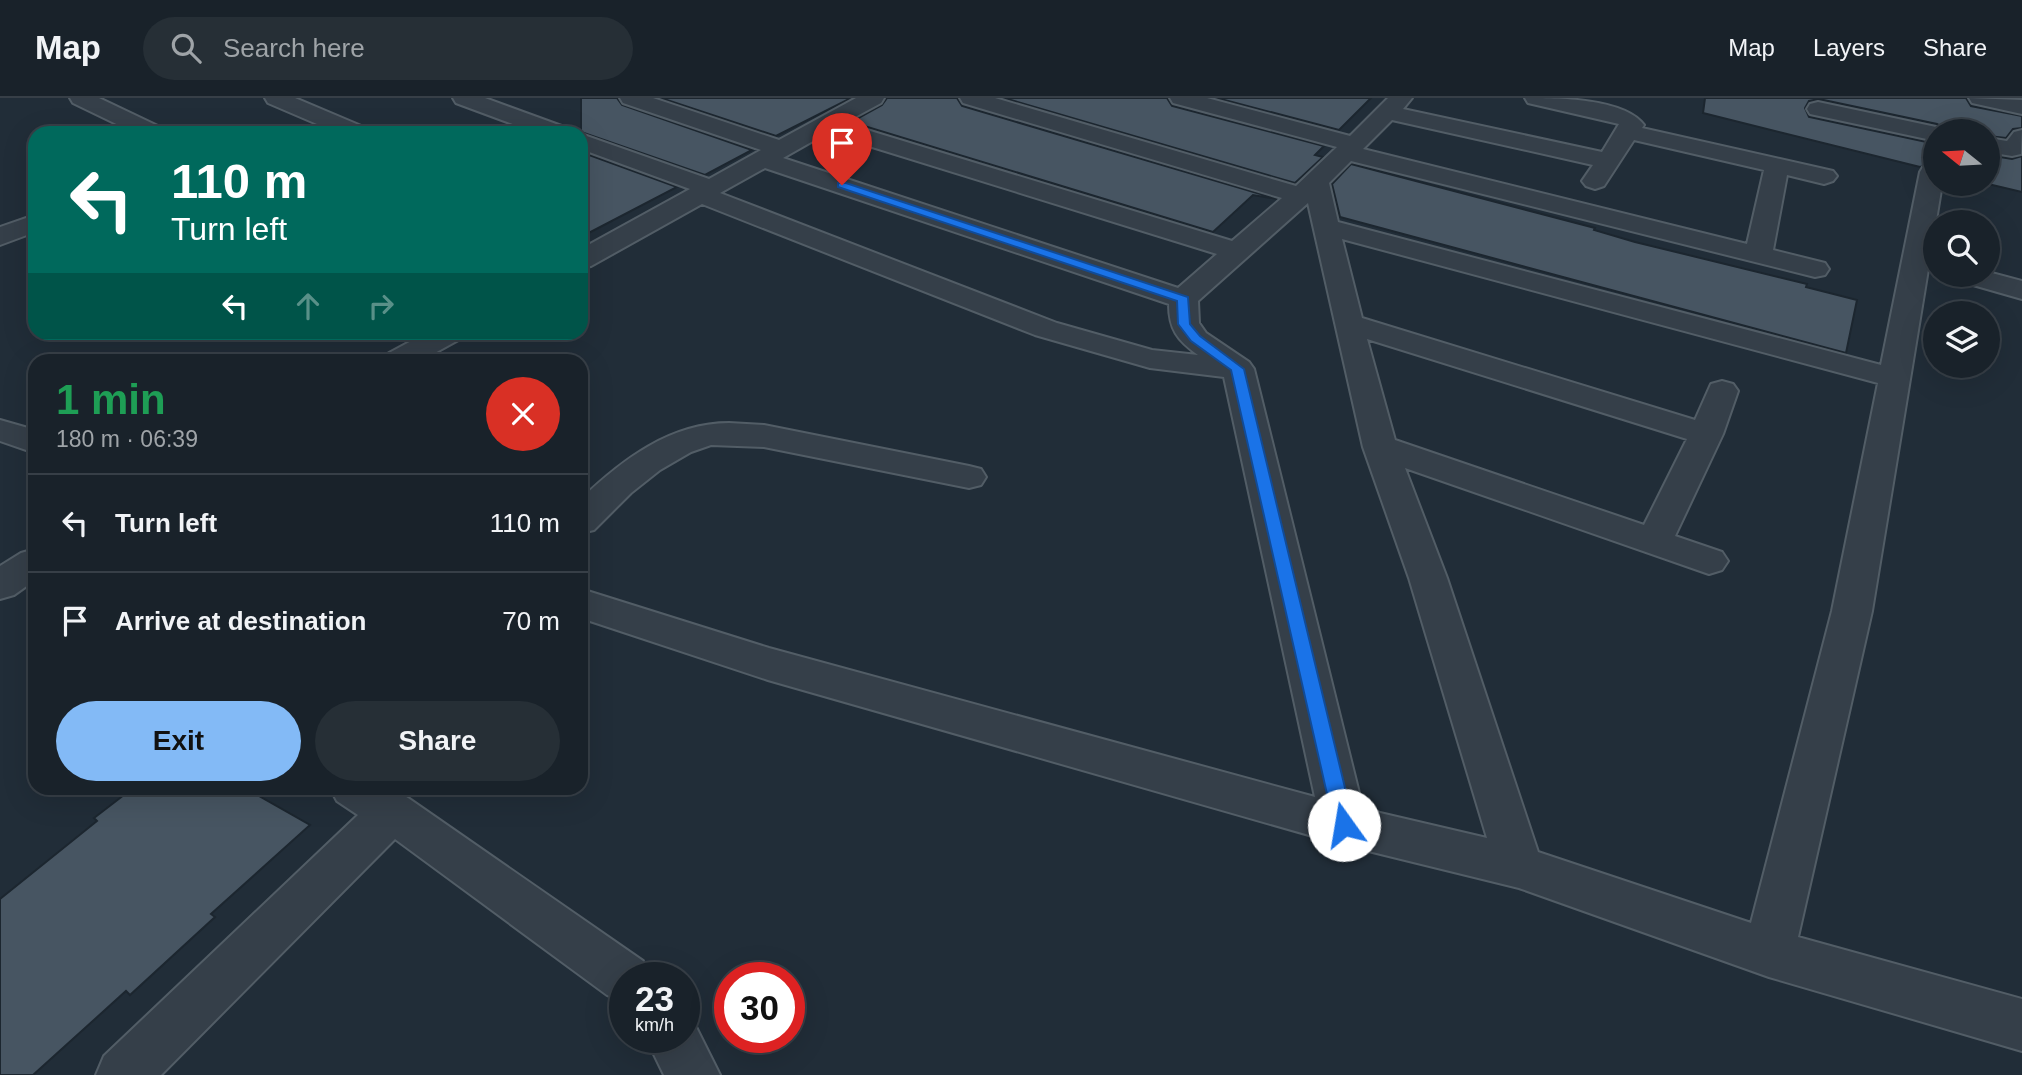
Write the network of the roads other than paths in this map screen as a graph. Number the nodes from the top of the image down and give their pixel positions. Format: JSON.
{"nodes":[{"id":1,"x":81,"y":98,"type":"edge"},
{"id":2,"x":276,"y":98,"type":"edge"},
{"id":3,"x":464,"y":98,"type":"edge"},
{"id":4,"x":631,"y":98,"type":"edge"},
{"id":5,"x":833,"y":98,"type":"edge"},
{"id":6,"x":971,"y":98,"type":"edge"},
{"id":7,"x":1181,"y":98,"type":"edge"},
{"id":8,"x":1536,"y":98,"type":"edge"},
{"id":9,"x":1980,"y":98,"type":"edge"},
{"id":10,"x":866,"y":102,"type":"edge"},
{"id":11,"x":1394,"y":105,"type":"edge"},
{"id":12,"x":2022,"y":107,"type":"edge"},
{"id":13,"x":1818,"y":109,"type":"dead end"},
{"id":14,"x":825,"y":125,"type":"junction"},
{"id":15,"x":139,"y":126,"type":"edge"},
{"id":16,"x":342,"y":126,"type":"edge"},
{"id":17,"x":540,"y":126,"type":"edge"},
{"id":18,"x":1923,"y":131,"type":"edge"},
{"id":19,"x":1628,"y":132,"type":"junction"},
{"id":20,"x":2022,"y":137,"type":"edge"},
{"id":21,"x":588,"y":144,"type":"edge"},
{"id":22,"x":2000,"y":147,"type":"edge"},
{"id":23,"x":1350,"y":148,"type":"junction"},
{"id":24,"x":772,"y":154,"type":"junction"},
{"id":25,"x":1608,"y":161,"type":"junction"},
{"id":26,"x":1777,"y":165,"type":"junction"},
{"id":27,"x":1824,"y":176,"type":"dead end"},
{"id":28,"x":1309,"y":189,"type":"junction"},
{"id":29,"x":705,"y":191,"type":"junction"},
{"id":30,"x":1576,"y":208,"type":"junction"},
{"id":31,"x":28,"y":226,"type":"edge"},
{"id":32,"x":1328,"y":227,"type":"junction"},
{"id":33,"x":588,"y":231,"type":"edge"},
{"id":34,"x":0,"y":237,"type":"edge"},
{"id":35,"x":614,"y":242,"type":"junction"},
{"id":36,"x":1239,"y":252,"type":"junction"},
{"id":37,"x":1758,"y":254,"type":"junction"},
{"id":38,"x":588,"y":256,"type":"edge"},
{"id":39,"x":1815,"y":269,"type":"dead end"},
{"id":40,"x":1923,"y":274,"type":"edge"},
{"id":41,"x":2000,"y":284,"type":"edge"},
{"id":42,"x":2022,"y":290,"type":"edge"},
{"id":43,"x":1183,"y":299,"type":"junction"},
{"id":44,"x":1348,"y":324,"type":"junction"},
{"id":45,"x":436,"y":340,"type":"edge"},
{"id":46,"x":411,"y":354,"type":"edge"},
{"id":47,"x":1238,"y":369,"type":"junction"},
{"id":48,"x":1895,"y":378,"type":"junction"},
{"id":49,"x":1722,"y":391,"type":"dead end"},
{"id":50,"x":0,"y":430,"type":"edge"},
{"id":51,"x":1706,"y":435,"type":"junction"},
{"id":52,"x":28,"y":440,"type":"edge"},
{"id":53,"x":1380,"y":447,"type":"junction"},
{"id":54,"x":969,"y":477,"type":"dead end"},
{"id":55,"x":588,"y":513,"type":"edge"},
{"id":56,"x":1654,"y":542,"type":"junction"},
{"id":57,"x":1709,"y":561,"type":"dead end"},
{"id":58,"x":28,"y":567,"type":"edge"},
{"id":59,"x":0,"y":585,"type":"edge"},
{"id":60,"x":588,"y":605,"type":"edge"},
{"id":61,"x":372,"y":800,"type":"edge"},
{"id":62,"x":1344,"y":825,"type":"junction"},
{"id":63,"x":1519,"y":867,"type":"junction"},
{"id":64,"x":1769,"y":953,"type":"junction"},
{"id":65,"x":609,"y":966,"type":"edge"},
{"id":66,"x":2021,"y":1034,"type":"edge"},
{"id":67,"x":681,"y":1053,"type":"edge"},
{"id":68,"x":123,"y":1075,"type":"edge"},
{"id":69,"x":693,"y":1075,"type":"edge"}],
"edges":[{"from":1,"to":15,"type":"street"},
{"from":2,"to":16,"type":"street"},
{"from":3,"to":17,"type":"street"},
{"from":4,"to":24,"type":"street"},
{"from":5,"to":10,"type":"street"},
{"from":6,"to":28,"type":"street"},
{"from":7,"to":23,"type":"street"},
{"from":8,"to":19,"type":"street"},
{"from":9,"to":12,"type":"street"},
{"from":10,"to":14,"type":"street"},
{"from":11,"to":23,"type":"street"},
{"from":11,"to":25,"type":"street"},
{"from":13,"to":18,"type":"street"},
{"from":14,"to":24,"type":"street"},
{"from":14,"to":36,"type":"street"},
{"from":19,"to":25,"type":"street"},
{"from":19,"to":26,"type":"street"},
{"from":20,"to":22,"type":"street"},
{"from":21,"to":29,"type":"street"},
{"from":23,"to":28,"type":"street"},
{"from":23,"to":30,"type":"street"},
{"from":24,"to":29,"type":"street"},
{"from":24,"to":43,"type":"street"},
{"from":25,"to":30,"type":"street"},
{"from":26,"to":27,"type":"street"},
{"from":26,"to":37,"type":"street"},
{"from":28,"to":32,"type":"street"},
{"from":28,"to":36,"type":"street"},
{"from":29,"to":35,"type":"street"},
{"from":29,"to":47,"type":"street"},
{"from":30,"to":37,"type":"street"},
{"from":31,"to":34,"type":"street"},
{"from":32,"to":44,"type":"street"},
{"from":32,"to":48,"type":"street"},
{"from":33,"to":35,"type":"street"},
{"from":35,"to":38,"type":"street"},
{"from":36,"to":43,"type":"street"},
{"from":37,"to":39,"type":"street"},
{"from":40,"to":48,"type":"street"},
{"from":41,"to":42,"type":"street"},
{"from":43,"to":47,"type":"street"},
{"from":44,"to":51,"type":"street"},
{"from":44,"to":53,"type":"street"},
{"from":45,"to":46,"type":"street"},
{"from":47,"to":62,"type":"street"},
{"from":48,"to":64,"type":"street"},
{"from":49,"to":51,"type":"street"},
{"from":50,"to":52,"type":"street"},
{"from":51,"to":56,"type":"street"},
{"from":53,"to":56,"type":"street"},
{"from":53,"to":63,"type":"street"},
{"from":54,"to":55,"type":"street"},
{"from":56,"to":57,"type":"street"},
{"from":58,"to":59,"type":"street"},
{"from":60,"to":62,"type":"street"},
{"from":61,"to":65,"type":"street"},
{"from":61,"to":68,"type":"street"},
{"from":62,"to":63,"type":"street"},
{"from":63,"to":64,"type":"street"},
{"from":64,"to":66,"type":"street"},
{"from":67,"to":69,"type":"street"}]}
